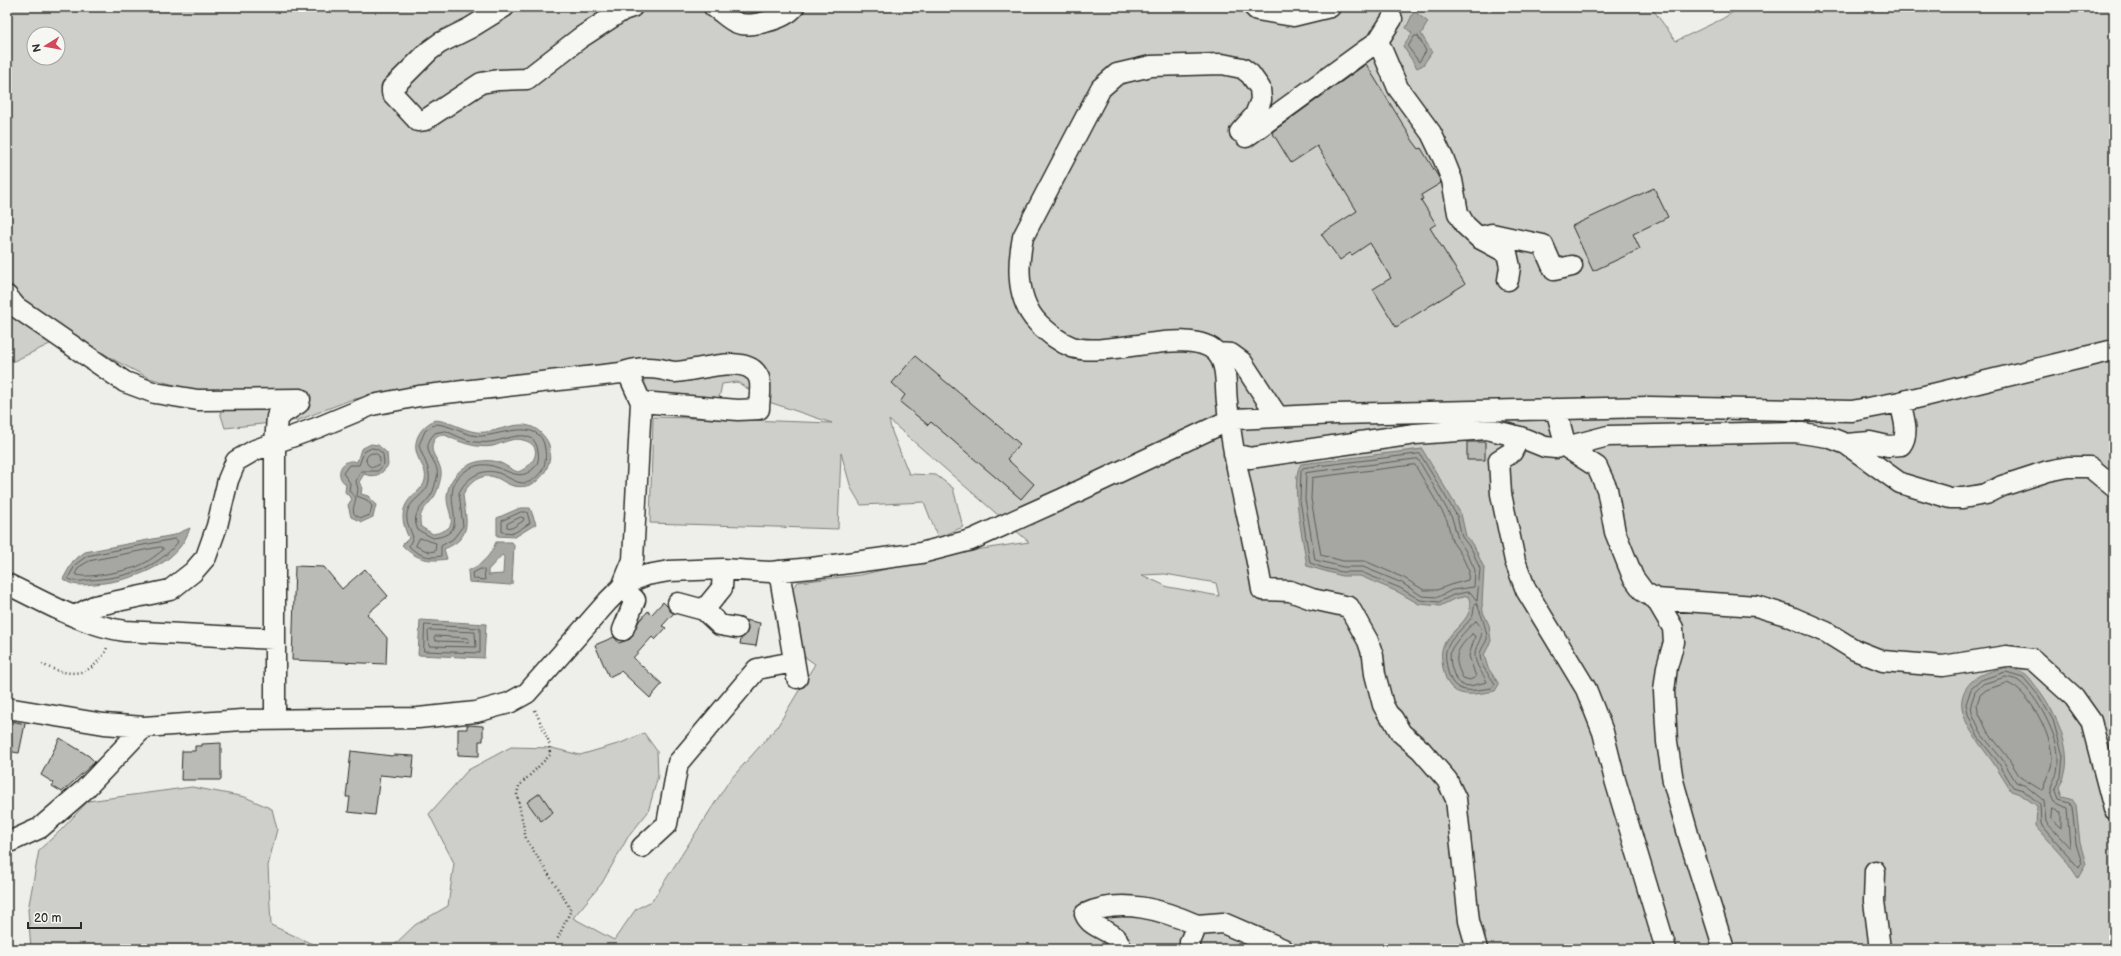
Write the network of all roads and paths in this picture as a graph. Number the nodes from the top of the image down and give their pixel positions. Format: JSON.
{"nodes":[{"id":1,"x":504,"y":7,"type":"edge"},
{"id":2,"x":632,"y":7,"type":"edge"},
{"id":3,"x":714,"y":7,"type":"edge"},
{"id":4,"x":794,"y":7,"type":"edge"},
{"id":5,"x":1254,"y":7,"type":"edge"},
{"id":6,"x":1330,"y":7,"type":"edge"},
{"id":7,"x":1392,"y":11,"type":"edge"},
{"id":8,"x":1378,"y":41,"type":"junction"},
{"id":9,"x":1479,"y":238,"type":"junction"},
{"id":10,"x":1572,"y":266,"type":"dead end"},
{"id":11,"x":1508,"y":280,"type":"dead end"},
{"id":12,"x":7,"y":296,"type":"edge"},
{"id":13,"x":2114,"y":350,"type":"edge"},
{"id":14,"x":1217,"y":353,"type":"junction"},
{"id":15,"x":627,"y":371,"type":"junction"},
{"id":16,"x":641,"y":402,"type":"junction"},
{"id":17,"x":1900,"y":402,"type":"junction"},
{"id":18,"x":1556,"y":409,"type":"junction"},
{"id":19,"x":1278,"y":417,"type":"junction"},
{"id":20,"x":1228,"y":421,"type":"junction"},
{"id":21,"x":1512,"y":435,"type":"junction"},
{"id":22,"x":275,"y":442,"type":"junction"},
{"id":23,"x":1846,"y":444,"type":"junction"},
{"id":24,"x":1561,"y":447,"type":"junction"},
{"id":25,"x":1234,"y":454,"type":"junction"},
{"id":26,"x":2114,"y":488,"type":"edge"},
{"id":27,"x":723,"y":569,"type":"junction"},
{"id":28,"x":779,"y":571,"type":"junction"},
{"id":29,"x":7,"y":584,"type":"edge"},
{"id":30,"x":622,"y":587,"type":"junction"},
{"id":31,"x":1656,"y":599,"type":"junction"},
{"id":32,"x":678,"y":603,"type":"dead end"},
{"id":33,"x":704,"y":610,"type":"junction"},
{"id":34,"x":75,"y":616,"type":"junction"},
{"id":35,"x":108,"y":628,"type":"junction"},
{"id":36,"x":737,"y":628,"type":"dead end"},
{"id":37,"x":623,"y":630,"type":"dead end"},
{"id":38,"x":275,"y":639,"type":"junction"},
{"id":39,"x":42,"y":664,"type":"dead end"},
{"id":40,"x":527,"y":693,"type":"junction"},
{"id":41,"x":7,"y":708,"type":"edge"},
{"id":42,"x":275,"y":720,"type":"junction"},
{"id":43,"x":144,"y":727,"type":"junction"},
{"id":44,"x":2114,"y":809,"type":"edge"},
{"id":45,"x":7,"y":843,"type":"edge"},
{"id":46,"x":642,"y":847,"type":"dead end"},
{"id":47,"x":1875,"y":871,"type":"dead end"},
{"id":48,"x":1197,"y":925,"type":"junction"},
{"id":49,"x":557,"y":940,"type":"dead end"},
{"id":50,"x":1122,"y":949,"type":"edge"},
{"id":51,"x":1190,"y":949,"type":"edge"},
{"id":52,"x":1283,"y":949,"type":"edge"},
{"id":53,"x":1477,"y":949,"type":"edge"},
{"id":54,"x":1666,"y":949,"type":"edge"},
{"id":55,"x":1724,"y":949,"type":"edge"},
{"id":56,"x":1880,"y":949,"type":"edge"}],
"edges":[{"from":1,"to":2,"type":"street"},
{"from":3,"to":4,"type":"street"},
{"from":5,"to":6,"type":"street"},
{"from":7,"to":8,"type":"street"},
{"from":8,"to":9,"type":"street"},
{"from":8,"to":14,"type":"street"},
{"from":9,"to":10,"type":"street"},
{"from":9,"to":11,"type":"street"},
{"from":12,"to":22,"type":"street"},
{"from":13,"to":17,"type":"street"},
{"from":14,"to":19,"type":"street"},
{"from":14,"to":20,"type":"street"},
{"from":15,"to":16,"type":"street"},
{"from":15,"to":16,"type":"street"},
{"from":15,"to":22,"type":"street"},
{"from":16,"to":30,"type":"street"},
{"from":17,"to":18,"type":"street"},
{"from":17,"to":23,"type":"street"},
{"from":18,"to":19,"type":"street"},
{"from":18,"to":24,"type":"street"},
{"from":19,"to":20,"type":"street"},
{"from":20,"to":25,"type":"street"},
{"from":20,"to":28,"type":"street"},
{"from":21,"to":24,"type":"street"},
{"from":21,"to":25,"type":"street"},
{"from":21,"to":54,"type":"street"},
{"from":22,"to":34,"type":"street"},
{"from":22,"to":38,"type":"street"},
{"from":23,"to":24,"type":"street"},
{"from":23,"to":26,"type":"street"},
{"from":24,"to":31,"type":"street"},
{"from":25,"to":53,"type":"street"},
{"from":27,"to":28,"type":"street"},
{"from":27,"to":30,"type":"street"},
{"from":27,"to":33,"type":"street"},
{"from":28,"to":46,"type":"street"},
{"from":29,"to":34,"type":"street"},
{"from":30,"to":37,"type":"street"},
{"from":30,"to":40,"type":"street"},
{"from":31,"to":44,"type":"street"},
{"from":31,"to":55,"type":"street"},
{"from":32,"to":33,"type":"street"},
{"from":33,"to":36,"type":"street"},
{"from":34,"to":35,"type":"street"},
{"from":35,"to":38,"type":"street"},
{"from":35,"to":39,"type":"path"},
{"from":38,"to":42,"type":"street"},
{"from":40,"to":42,"type":"street"},
{"from":40,"to":49,"type":"path"},
{"from":41,"to":43,"type":"street"},
{"from":42,"to":43,"type":"street"},
{"from":43,"to":45,"type":"street"},
{"from":47,"to":56,"type":"street"},
{"from":48,"to":50,"type":"street"},
{"from":48,"to":51,"type":"street"},
{"from":48,"to":52,"type":"street"}]}
